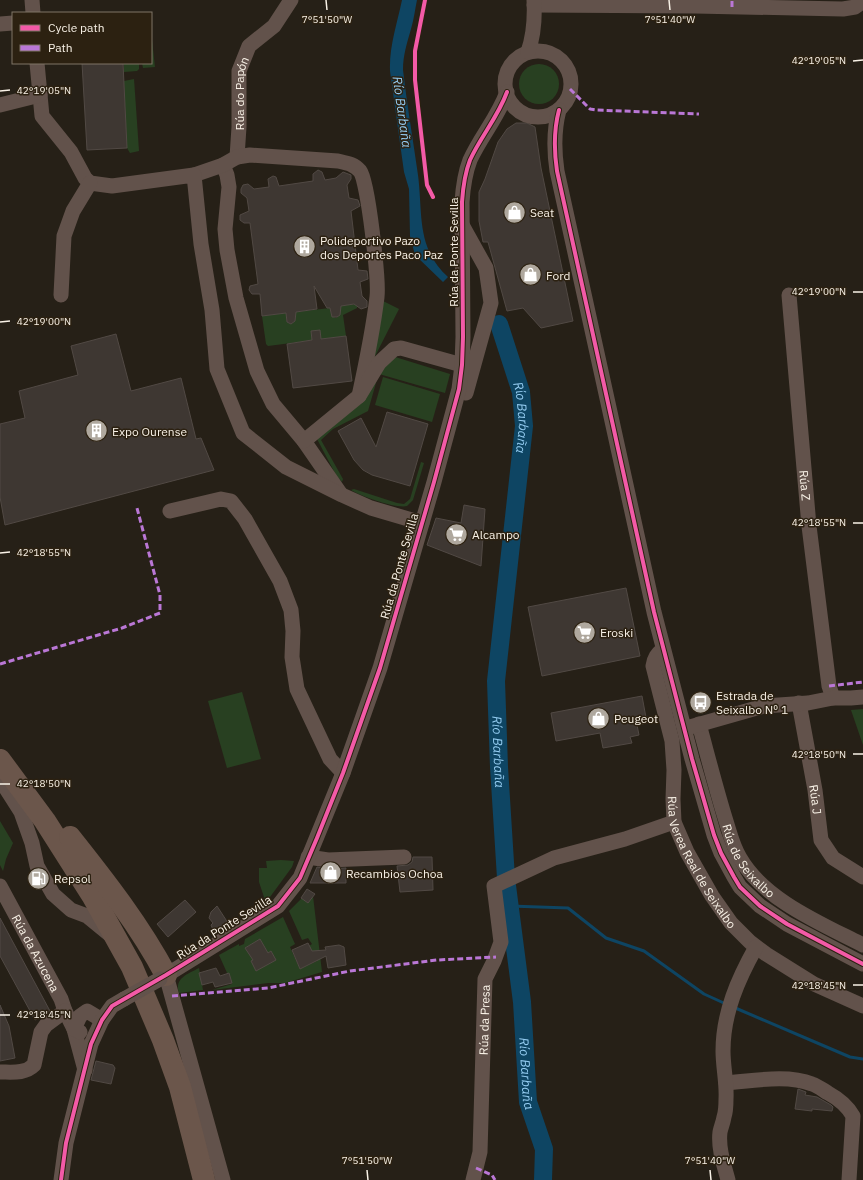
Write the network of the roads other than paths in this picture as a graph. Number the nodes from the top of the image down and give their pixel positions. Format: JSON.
{"nodes":[{"id":1,"x":32,"y":0,"type":"edge"},
{"id":2,"x":291,"y":0,"type":"edge"},
{"id":3,"x":863,"y":1,"type":"edge"},
{"id":4,"x":695,"y":3,"type":"edge"},
{"id":5,"x":732,"y":3,"type":"edge"},
{"id":6,"x":774,"y":4,"type":"edge"},
{"id":7,"x":534,"y":8,"type":"edge"},
{"id":8,"x":33,"y":12,"type":"edge"},
{"id":9,"x":12,"y":23,"type":"edge"},
{"id":10,"x":0,"y":24,"type":"edge"},
{"id":11,"x":528,"y":52,"type":"junction"},
{"id":12,"x":551,"y":53,"type":"junction"},
{"id":13,"x":37,"y":64,"type":"edge"},
{"id":14,"x":507,"y":92,"type":"junction"},
{"id":15,"x":40,"y":95,"type":"junction"},
{"id":16,"x":0,"y":105,"type":"edge"},
{"id":17,"x":519,"y":110,"type":"junction"},
{"id":18,"x":559,"y":110,"type":"junction"},
{"id":19,"x":536,"y":116,"type":"junction"},
{"id":20,"x":490,"y":128,"type":"junction"},
{"id":21,"x":237,"y":157,"type":"junction"},
{"id":22,"x":556,"y":161,"type":"junction"},
{"id":23,"x":223,"y":165,"type":"junction"},
{"id":24,"x":194,"y":175,"type":"junction"},
{"id":25,"x":90,"y":182,"type":"junction"},
{"id":26,"x":462,"y":224,"type":"junction"},
{"id":27,"x":61,"y":295,"type":"dead end"},
{"id":28,"x":789,"y":295,"type":"dead end"},
{"id":29,"x":462,"y":365,"type":"junction"},
{"id":30,"x":360,"y":396,"type":"junction"},
{"id":31,"x":446,"y":435,"type":"junction"},
{"id":32,"x":304,"y":441,"type":"junction"},
{"id":33,"x":342,"y":495,"type":"junction"},
{"id":34,"x":170,"y":511,"type":"dead end"},
{"id":35,"x":422,"y":522,"type":"junction"},
{"id":36,"x":663,"y":648,"type":"junction"},
{"id":37,"x":863,"y":696,"type":"edge"},
{"id":38,"x":833,"y":698,"type":"junction"},
{"id":39,"x":799,"y":703,"type":"junction"},
{"id":40,"x":699,"y":724,"type":"junction"},
{"id":41,"x":684,"y":728,"type":"junction"},
{"id":42,"x":0,"y":748,"type":"edge"},
{"id":43,"x":0,"y":760,"type":"edge"},
{"id":44,"x":343,"y":773,"type":"junction"},
{"id":45,"x":0,"y":779,"type":"edge"},
{"id":46,"x":674,"y":822,"type":"junction"},
{"id":47,"x":308,"y":857,"type":"junction"},
{"id":48,"x":404,"y":857,"type":"dead end"},
{"id":49,"x":863,"y":877,"type":"edge"},
{"id":50,"x":0,"y":886,"type":"edge"},
{"id":51,"x":120,"y":945,"type":"junction"},
{"id":52,"x":863,"y":945,"type":"edge"},
{"id":53,"x":756,"y":947,"type":"junction"},
{"id":54,"x":863,"y":964,"type":"edge"},
{"id":55,"x":163,"y":977,"type":"junction"},
{"id":56,"x":118,"y":1002,"type":"junction"},
{"id":57,"x":63,"y":1005,"type":"junction"},
{"id":58,"x":863,"y":1006,"type":"edge"},
{"id":59,"x":87,"y":1011,"type":"junction"},
{"id":60,"x":102,"y":1020,"type":"junction"},
{"id":61,"x":74,"y":1029,"type":"junction"},
{"id":62,"x":94,"y":1039,"type":"junction"},
{"id":63,"x":84,"y":1070,"type":"junction"},
{"id":64,"x":0,"y":1072,"type":"edge"},
{"id":65,"x":726,"y":1083,"type":"junction"},
{"id":66,"x":61,"y":1180,"type":"edge"},
{"id":67,"x":204,"y":1180,"type":"edge"},
{"id":68,"x":223,"y":1180,"type":"edge"},
{"id":69,"x":473,"y":1180,"type":"edge"},
{"id":70,"x":728,"y":1180,"type":"edge"},
{"id":71,"x":849,"y":1180,"type":"edge"}],
"edges":[{"from":1,"to":8,"type":"street"},
{"from":2,"to":21,"type":"street","name":"Rúa do Papón"},
{"from":3,"to":6,"type":"street"},
{"from":4,"to":5,"type":"street"},
{"from":4,"to":7,"type":"street"},
{"from":5,"to":6,"type":"street"},
{"from":7,"to":11,"type":"street"},
{"from":7,"to":12,"type":"street"},
{"from":9,"to":10,"type":"street"},
{"from":11,"to":12,"type":"street"},
{"from":11,"to":14,"type":"street"},
{"from":12,"to":18,"type":"street"},
{"from":13,"to":15,"type":"street"},
{"from":14,"to":17,"type":"street"},
{"from":14,"to":20,"type":"street","name":"Rúa da Ponte Sevilla"},
{"from":15,"to":16,"type":"street"},
{"from":15,"to":25,"type":"street"},
{"from":17,"to":19,"type":"street"},
{"from":17,"to":20,"type":"street","name":"Rúa da Ponte Sevilla"},
{"from":18,"to":19,"type":"street"},
{"from":18,"to":22,"type":"street"},
{"from":19,"to":22,"type":"street"},
{"from":20,"to":26,"type":"street","name":"Rúa da Ponte Sevilla"},
{"from":21,"to":23,"type":"street"},
{"from":21,"to":30,"type":"street"},
{"from":22,"to":36,"type":"street"},
{"from":23,"to":24,"type":"street"},
{"from":23,"to":32,"type":"street"},
{"from":24,"to":25,"type":"street"},
{"from":24,"to":33,"type":"street"},
{"from":25,"to":27,"type":"street"},
{"from":26,"to":29,"type":"street","name":"Rúa da Ponte Sevilla"},
{"from":26,"to":31,"type":"street"},
{"from":28,"to":38,"type":"street","name":"Rúa Z"},
{"from":29,"to":30,"type":"street"},
{"from":29,"to":31,"type":"street","name":"Rúa da Ponte Sevilla"},
{"from":30,"to":32,"type":"street"},
{"from":31,"to":35,"type":"street","name":"Rúa da Ponte Sevilla"},
{"from":32,"to":33,"type":"street"},
{"from":33,"to":35,"type":"street"},
{"from":34,"to":44,"type":"street"},
{"from":35,"to":44,"type":"street","name":"Rúa da Ponte Sevilla"},
{"from":36,"to":41,"type":"street"},
{"from":36,"to":46,"type":"street","name":"Rúa Verea Real de Seixalbo"},
{"from":37,"to":38,"type":"street"},
{"from":38,"to":39,"type":"street"},
{"from":39,"to":40,"type":"street"},
{"from":39,"to":49,"type":"street","name":"Rúa J"},
{"from":40,"to":41,"type":"street"},
{"from":40,"to":52,"type":"street","name":"Rúa de Seixalbo"},
{"from":41,"to":54,"type":"street"},
{"from":42,"to":55,"type":"highway"},
{"from":43,"to":51,"type":"highway"},
{"from":44,"to":47,"type":"street","name":"Rúa da Ponte Sevilla"},
{"from":45,"to":51,"type":"street"},
{"from":46,"to":53,"type":"street","name":"Rúa Verea Real de Seixalbo"},
{"from":46,"to":69,"type":"street","name":"Rúa da Presa"},
{"from":47,"to":48,"type":"street"},
{"from":47,"to":55,"type":"street","name":"Rúa da Ponte Sevilla"},
{"from":50,"to":57,"type":"street","name":"Rúa da Azucena"},
{"from":51,"to":67,"type":"highway"},
{"from":53,"to":58,"type":"street","name":"Rúa Verea Real de Seixalbo"},
{"from":53,"to":65,"type":"street"},
{"from":55,"to":56,"type":"street","name":"Rúa da Ponte Sevilla","bridge":true},
{"from":55,"to":68,"type":"street"},
{"from":56,"to":59,"type":"street"},
{"from":56,"to":60,"type":"street"},
{"from":57,"to":59,"type":"street","name":"Rúa da Azucena"},
{"from":57,"to":61,"type":"street","name":"Rúa da Azucena"},
{"from":57,"to":64,"type":"street"},
{"from":59,"to":60,"type":"street","name":"Rúa da Azucena"},
{"from":59,"to":61,"type":"street"},
{"from":60,"to":62,"type":"street"},
{"from":61,"to":62,"type":"street"},
{"from":61,"to":63,"type":"street","name":"Rúa da Azucena"},
{"from":62,"to":63,"type":"street"},
{"from":63,"to":66,"type":"street"},
{"from":65,"to":70,"type":"street"},
{"from":65,"to":71,"type":"street"}]}
